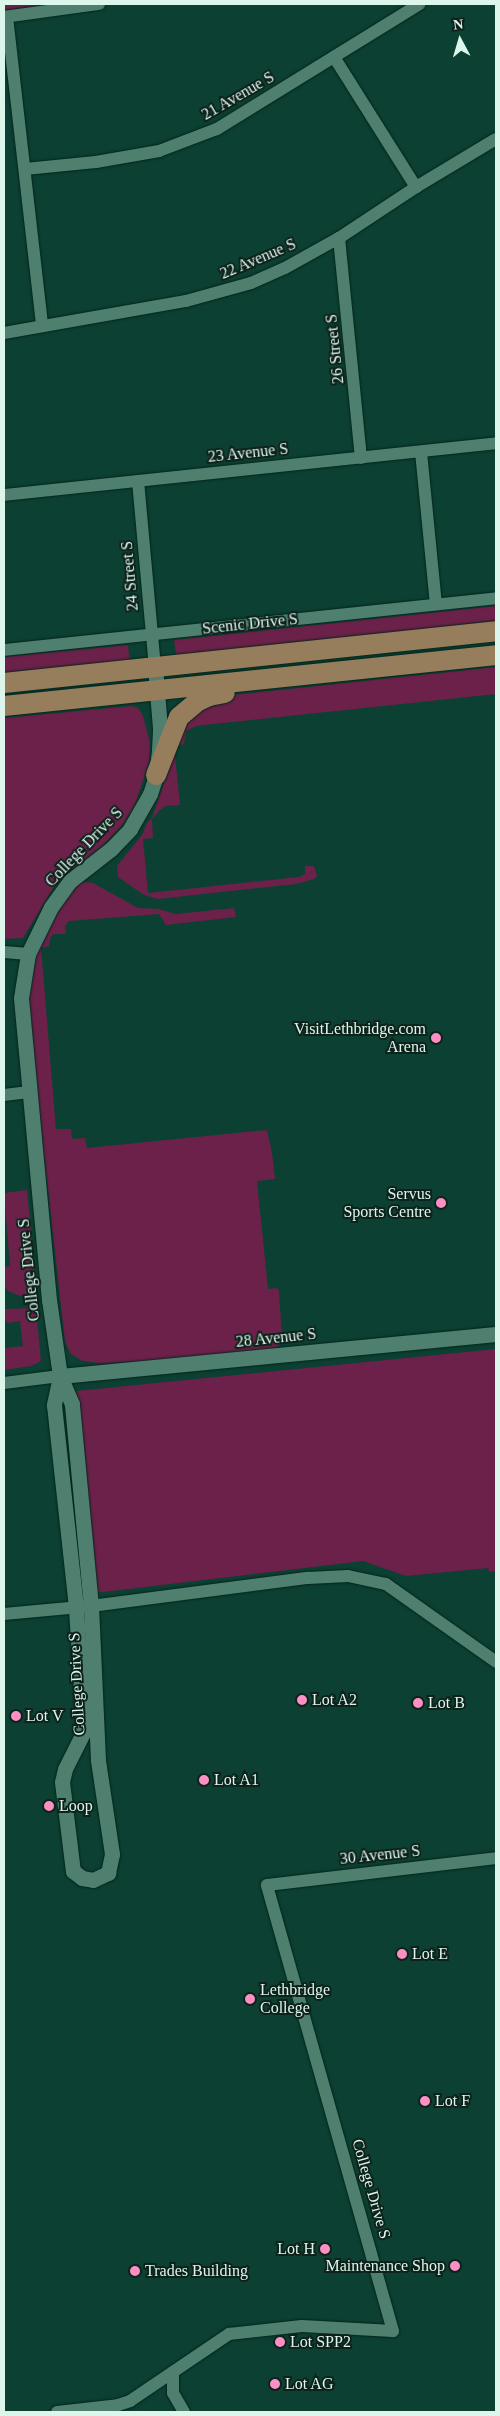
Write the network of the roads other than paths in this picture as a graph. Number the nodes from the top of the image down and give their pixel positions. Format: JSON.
{"nodes":[{"id":1,"x":94,"y":4,"type":"edge"},
{"id":2,"x":419,"y":4,"type":"edge"},
{"id":3,"x":6,"y":17,"type":"edge"},
{"id":4,"x":334,"y":58,"type":"junction"},
{"id":5,"x":496,"y":139,"type":"edge"},
{"id":6,"x":25,"y":169,"type":"junction"},
{"id":7,"x":416,"y":187,"type":"junction"},
{"id":8,"x":339,"y":238,"type":"junction"},
{"id":9,"x":42,"y":326,"type":"junction"},
{"id":10,"x":4,"y":333,"type":"edge"},
{"id":11,"x":496,"y":443,"type":"edge"},
{"id":12,"x":420,"y":452,"type":"junction"},
{"id":13,"x":361,"y":458,"type":"junction"},
{"id":14,"x":138,"y":481,"type":"junction"},
{"id":15,"x":4,"y":495,"type":"edge"},
{"id":16,"x":496,"y":598,"type":"edge"},
{"id":17,"x":436,"y":604,"type":"junction"},
{"id":18,"x":496,"y":632,"type":"edge"},
{"id":19,"x":152,"y":634,"type":"junction"},
{"id":20,"x":4,"y":650,"type":"edge"},
{"id":21,"x":496,"y":655,"type":"edge"},
{"id":22,"x":155,"y":667,"type":"junction"},
{"id":23,"x":385,"y":668,"type":"junction"},
{"id":24,"x":4,"y":683,"type":"edge"},
{"id":25,"x":157,"y":690,"type":"junction"},
{"id":26,"x":4,"y":706,"type":"edge"},
{"id":27,"x":156,"y":775,"type":"junction"},
{"id":28,"x":4,"y":952,"type":"edge"},
{"id":29,"x":28,"y":954,"type":"junction"},
{"id":30,"x":28,"y":1092,"type":"junction"},
{"id":31,"x":4,"y":1095,"type":"edge"},
{"id":32,"x":496,"y":1334,"type":"edge"},
{"id":33,"x":60,"y":1376,"type":"junction"},
{"id":34,"x":4,"y":1383,"type":"edge"},
{"id":35,"x":83,"y":1607,"type":"junction"},
{"id":36,"x":4,"y":1614,"type":"edge"},
{"id":37,"x":496,"y":1662,"type":"edge"},
{"id":38,"x":72,"y":1758,"type":"junction"},
{"id":39,"x":98,"y":1760,"type":"junction"},
{"id":40,"x":496,"y":1858,"type":"edge"},
{"id":41,"x":267,"y":1885,"type":"joint"},
{"id":42,"x":173,"y":2372,"type":"junction"},
{"id":43,"x":152,"y":2386,"type":"junction"},
{"id":44,"x":173,"y":2393,"type":"junction"},
{"id":45,"x":65,"y":2412,"type":"edge"},
{"id":46,"x":184,"y":2412,"type":"edge"}],
"edges":[{"from":1,"to":3,"type":"street"},
{"from":2,"to":4,"type":"street","name":"21 Avenue S"},
{"from":3,"to":6,"type":"street"},
{"from":4,"to":6,"type":"street","name":"21 Avenue S"},
{"from":4,"to":7,"type":"street"},
{"from":5,"to":7,"type":"street","name":"22 Avenue S"},
{"from":6,"to":9,"type":"street"},
{"from":7,"to":8,"type":"street","name":"22 Avenue S"},
{"from":8,"to":9,"type":"street","name":"22 Avenue S"},
{"from":8,"to":13,"type":"street","name":"26 Street S"},
{"from":9,"to":10,"type":"street","name":"22 Avenue S"},
{"from":11,"to":12,"type":"street","name":"23 Avenue S"},
{"from":12,"to":13,"type":"street","name":"23 Avenue S"},
{"from":12,"to":17,"type":"street"},
{"from":13,"to":14,"type":"street","name":"23 Avenue S"},
{"from":14,"to":15,"type":"street","name":"23 Avenue S"},
{"from":14,"to":19,"type":"street","name":"24 Street S"},
{"from":16,"to":17,"type":"street","name":"Scenic Drive S"},
{"from":17,"to":19,"type":"street","name":"Scenic Drive S"},
{"from":18,"to":22,"type":"main road","name":"Scenic Drive S"},
{"from":19,"to":20,"type":"street","name":"Scenic Drive S"},
{"from":19,"to":22,"type":"street","name":"24 Street S"},
{"from":21,"to":23,"type":"main road"},
{"from":22,"to":24,"type":"main road","name":"Scenic Drive S"},
{"from":22,"to":25,"type":"street","name":"College Drive S"},
{"from":23,"to":25,"type":"main road"},
{"from":23,"to":27,"type":"main road"},
{"from":25,"to":26,"type":"main road"},
{"from":25,"to":27,"type":"street","name":"College Drive S"},
{"from":27,"to":29,"type":"street","name":"College Drive S"},
{"from":28,"to":29,"type":"street"},
{"from":29,"to":30,"type":"street","name":"College Drive S"},
{"from":30,"to":31,"type":"street"},
{"from":30,"to":33,"type":"street","name":"College Drive S"},
{"from":32,"to":33,"type":"street","name":"28 Avenue S"},
{"from":33,"to":34,"type":"street"},
{"from":33,"to":35,"type":"street","name":"College Drive S"},
{"from":35,"to":36,"type":"street","name":"College Drive S"},
{"from":35,"to":37,"type":"street","name":"College Drive S"},
{"from":35,"to":38,"type":"street","name":"College Drive S"},
{"from":35,"to":39,"type":"street","name":"College Drive S"},
{"from":38,"to":39,"type":"street"},
{"from":38,"to":39,"type":"street","name":"College Drive S"},
{"from":40,"to":41,"type":"street","name":"30 Avenue S"},
{"from":41,"to":42,"type":"street","name":"College Drive S"},
{"from":42,"to":43,"type":"street","name":"College Drive S"},
{"from":42,"to":44,"type":"street"},
{"from":43,"to":44,"type":"street"},
{"from":43,"to":45,"type":"street","name":"College Drive S"},
{"from":44,"to":46,"type":"street"}]}
